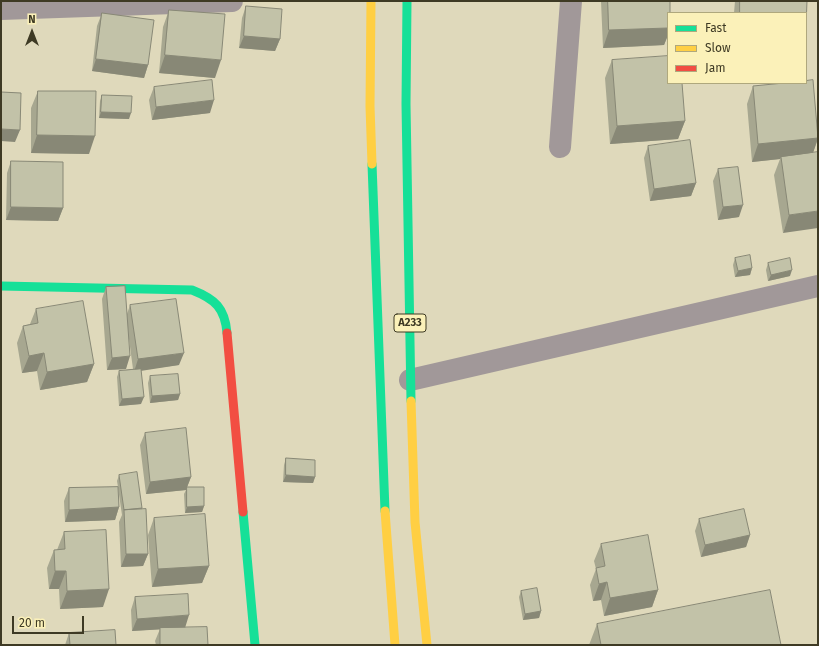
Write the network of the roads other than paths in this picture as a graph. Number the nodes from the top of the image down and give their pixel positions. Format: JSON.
{"nodes":[{"id":1,"x":232,"y":1,"type":"edge"},
{"id":2,"x":371,"y":1,"type":"edge"},
{"id":3,"x":406,"y":1,"type":"edge"},
{"id":4,"x":571,"y":1,"type":"edge"},
{"id":5,"x":1,"y":9,"type":"edge"},
{"id":6,"x":560,"y":147,"type":"dead end"},
{"id":7,"x":1,"y":286,"type":"edge"},
{"id":8,"x":818,"y":286,"type":"edge"},
{"id":9,"x":410,"y":380,"type":"junction"},
{"id":10,"x":255,"y":645,"type":"edge"},
{"id":11,"x":395,"y":645,"type":"edge"},
{"id":12,"x":427,"y":645,"type":"edge"}],
"edges":[{"from":1,"to":5,"type":"street"},
{"from":2,"to":11,"type":"main road","number":"A233"},
{"from":3,"to":9,"type":"main road","number":"A233"},
{"from":4,"to":6,"type":"street"},
{"from":7,"to":10,"type":"main road"},
{"from":8,"to":9,"type":"street"},
{"from":9,"to":12,"type":"main road","number":"A233"}]}
